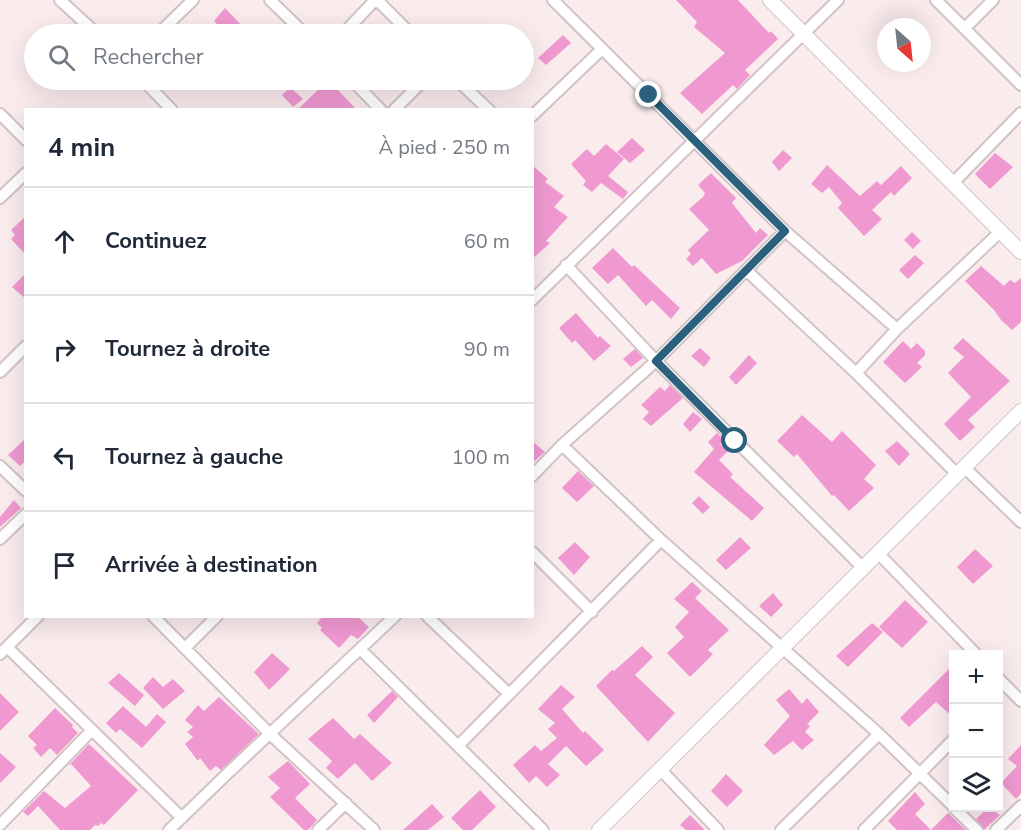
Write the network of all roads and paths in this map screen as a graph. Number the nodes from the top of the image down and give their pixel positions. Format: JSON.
{"nodes":[{"id":1,"x":60,"y":0,"type":"edge"},
{"id":2,"x":193,"y":0,"type":"edge"},
{"id":3,"x":270,"y":0,"type":"edge"},
{"id":4,"x":376,"y":0,"type":"edge"},
{"id":5,"x":553,"y":0,"type":"edge"},
{"id":6,"x":770,"y":0,"type":"edge"},
{"id":7,"x":838,"y":0,"type":"edge"},
{"id":8,"x":936,"y":0,"type":"edge"},
{"id":9,"x":993,"y":0,"type":"edge"},
{"id":10,"x":86,"y":24,"type":"edge"},
{"id":11,"x":168,"y":24,"type":"edge"},
{"id":12,"x":295,"y":24,"type":"edge"},
{"id":13,"x":353,"y":24,"type":"edge"},
{"id":14,"x":401,"y":24,"type":"edge"},
{"id":15,"x":965,"y":28,"type":"junction"},
{"id":16,"x":804,"y":33,"type":"junction"},
{"id":17,"x":602,"y":49,"type":"junction"},
{"id":18,"x":1021,"y":85,"type":"edge"},
{"id":19,"x":153,"y":90,"type":"edge"},
{"id":20,"x":362,"y":90,"type":"edge"},
{"id":21,"x":414,"y":90,"type":"edge"},
{"id":22,"x":468,"y":90,"type":"edge"},
{"id":23,"x":170,"y":108,"type":"edge"},
{"id":24,"x":379,"y":108,"type":"edge"},
{"id":25,"x":396,"y":108,"type":"edge"},
{"id":26,"x":487,"y":108,"type":"edge"},
{"id":27,"x":1021,"y":113,"type":"edge"},
{"id":28,"x":0,"y":114,"type":"edge"},
{"id":29,"x":534,"y":114,"type":"edge"},
{"id":30,"x":24,"y":138,"type":"edge"},
{"id":31,"x":695,"y":141,"type":"junction"},
{"id":32,"x":24,"y":175,"type":"edge"},
{"id":33,"x":953,"y":183,"type":"junction"},
{"id":34,"x":0,"y":198,"type":"edge"},
{"id":35,"x":785,"y":231,"type":"junction"},
{"id":36,"x":1000,"y":232,"type":"junction"},
{"id":37,"x":1021,"y":252,"type":"edge"},
{"id":38,"x":566,"y":265,"type":"junction"},
{"id":39,"x":747,"y":271,"type":"junction"},
{"id":40,"x":534,"y":298,"type":"edge"},
{"id":41,"x":897,"y":329,"type":"junction"},
{"id":42,"x":24,"y":348,"type":"edge"},
{"id":43,"x":656,"y":361,"type":"junction"},
{"id":44,"x":0,"y":372,"type":"edge"},
{"id":45,"x":856,"y":373,"type":"junction"},
{"id":46,"x":1021,"y":411,"type":"edge"},
{"id":47,"x":562,"y":445,"type":"junction"},
{"id":48,"x":0,"y":466,"type":"edge"},
{"id":49,"x":961,"y":471,"type":"junction"},
{"id":50,"x":534,"y":474,"type":"edge"},
{"id":51,"x":24,"y":489,"type":"edge"},
{"id":52,"x":24,"y":516,"type":"edge"},
{"id":53,"x":1021,"y":522,"type":"edge"},
{"id":54,"x":0,"y":539,"type":"edge"},
{"id":55,"x":661,"y":540,"type":"junction"},
{"id":56,"x":878,"y":553,"type":"junction"},
{"id":57,"x":534,"y":554,"type":"edge"},
{"id":58,"x":863,"y":568,"type":"junction"},
{"id":59,"x":592,"y":612,"type":"junction"},
{"id":60,"x":36,"y":618,"type":"edge"},
{"id":61,"x":155,"y":618,"type":"edge"},
{"id":62,"x":215,"y":618,"type":"edge"},
{"id":63,"x":393,"y":618,"type":"edge"},
{"id":64,"x":429,"y":618,"type":"edge"},
{"id":65,"x":185,"y":648,"type":"junction"},
{"id":66,"x":782,"y":648,"type":"junction"},
{"id":67,"x":361,"y":650,"type":"junction"},
{"id":68,"x":972,"y":650,"type":"edge"},
{"id":69,"x":3,"y":651,"type":"edge"},
{"id":70,"x":1003,"y":687,"type":"edge"},
{"id":71,"x":509,"y":694,"type":"junction"},
{"id":72,"x":1021,"y":701,"type":"edge"},
{"id":73,"x":92,"y":730,"type":"junction"},
{"id":74,"x":270,"y":734,"type":"junction"},
{"id":75,"x":879,"y":734,"type":"junction"},
{"id":76,"x":949,"y":744,"type":"edge"},
{"id":77,"x":458,"y":746,"type":"junction"},
{"id":78,"x":660,"y":769,"type":"junction"},
{"id":79,"x":920,"y":774,"type":"junction"},
{"id":80,"x":949,"y":802,"type":"edge"},
{"id":81,"x":346,"y":803,"type":"junction"},
{"id":82,"x":1021,"y":806,"type":"edge"},
{"id":83,"x":959,"y":812,"type":"edge"},
{"id":84,"x":182,"y":818,"type":"junction"},
{"id":85,"x":0,"y":825,"type":"edge"},
{"id":86,"x":169,"y":830,"type":"edge"},
{"id":87,"x":318,"y":830,"type":"edge"},
{"id":88,"x":374,"y":830,"type":"edge"},
{"id":89,"x":543,"y":830,"type":"edge"},
{"id":90,"x":599,"y":830,"type":"edge"},
{"id":91,"x":718,"y":830,"type":"edge"},
{"id":92,"x":781,"y":830,"type":"edge"},
{"id":93,"x":864,"y":830,"type":"edge"},
{"id":94,"x":977,"y":830,"type":"edge"},
{"id":95,"x":996,"y":830,"type":"edge"}],
"edges":[{"from":1,"to":10,"type":"street"},
{"from":2,"to":11,"type":"street"},
{"from":3,"to":12,"type":"street"},
{"from":4,"to":13,"type":"street"},
{"from":4,"to":14,"type":"street"},
{"from":5,"to":17,"type":"street"},
{"from":6,"to":16,"type":"street"},
{"from":7,"to":16,"type":"street"},
{"from":8,"to":15,"type":"street"},
{"from":9,"to":15,"type":"street"},
{"from":15,"to":18,"type":"street"},
{"from":16,"to":31,"type":"street"},
{"from":16,"to":33,"type":"street"},
{"from":17,"to":29,"type":"street"},
{"from":17,"to":31,"type":"street"},
{"from":19,"to":23,"type":"street"},
{"from":20,"to":24,"type":"street"},
{"from":21,"to":25,"type":"street"},
{"from":22,"to":26,"type":"street"},
{"from":27,"to":33,"type":"street"},
{"from":28,"to":30,"type":"street"},
{"from":31,"to":35,"type":"street"},
{"from":31,"to":38,"type":"street"},
{"from":32,"to":34,"type":"street"},
{"from":33,"to":36,"type":"street"},
{"from":35,"to":39,"type":"street"},
{"from":35,"to":41,"type":"street"},
{"from":36,"to":37,"type":"street"},
{"from":36,"to":41,"type":"street"},
{"from":38,"to":40,"type":"street"},
{"from":38,"to":43,"type":"street"},
{"from":39,"to":43,"type":"street"},
{"from":39,"to":45,"type":"street"},
{"from":41,"to":45,"type":"street"},
{"from":42,"to":44,"type":"street"},
{"from":43,"to":47,"type":"street"},
{"from":43,"to":58,"type":"street"},
{"from":45,"to":49,"type":"street"},
{"from":46,"to":49,"type":"street"},
{"from":47,"to":50,"type":"street"},
{"from":47,"to":55,"type":"street"},
{"from":48,"to":51,"type":"street"},
{"from":49,"to":53,"type":"street"},
{"from":49,"to":56,"type":"street"},
{"from":52,"to":54,"type":"street"},
{"from":55,"to":59,"type":"street"},
{"from":55,"to":66,"type":"street"},
{"from":56,"to":58,"type":"street"},
{"from":56,"to":68,"type":"street"},
{"from":57,"to":59,"type":"street"},
{"from":58,"to":66,"type":"street"},
{"from":59,"to":71,"type":"street"},
{"from":60,"to":69,"type":"street"},
{"from":61,"to":65,"type":"street"},
{"from":62,"to":65,"type":"street"},
{"from":63,"to":67,"type":"street"},
{"from":64,"to":71,"type":"street"},
{"from":65,"to":74,"type":"street"},
{"from":66,"to":75,"type":"street"},
{"from":66,"to":78,"type":"street"},
{"from":67,"to":74,"type":"street"},
{"from":67,"to":77,"type":"street"},
{"from":69,"to":73,"type":"street"},
{"from":70,"to":72,"type":"street"},
{"from":71,"to":77,"type":"street"},
{"from":73,"to":84,"type":"street"},
{"from":73,"to":85,"type":"street"},
{"from":74,"to":81,"type":"street"},
{"from":74,"to":84,"type":"street"},
{"from":75,"to":79,"type":"street"},
{"from":75,"to":92,"type":"street"},
{"from":76,"to":79,"type":"street"},
{"from":77,"to":89,"type":"street"},
{"from":78,"to":90,"type":"street"},
{"from":78,"to":91,"type":"street"},
{"from":79,"to":80,"type":"street"},
{"from":79,"to":93,"type":"street"},
{"from":81,"to":87,"type":"street"},
{"from":81,"to":88,"type":"street"},
{"from":82,"to":95,"type":"street"},
{"from":83,"to":94,"type":"street"},
{"from":84,"to":86,"type":"street"}]}
